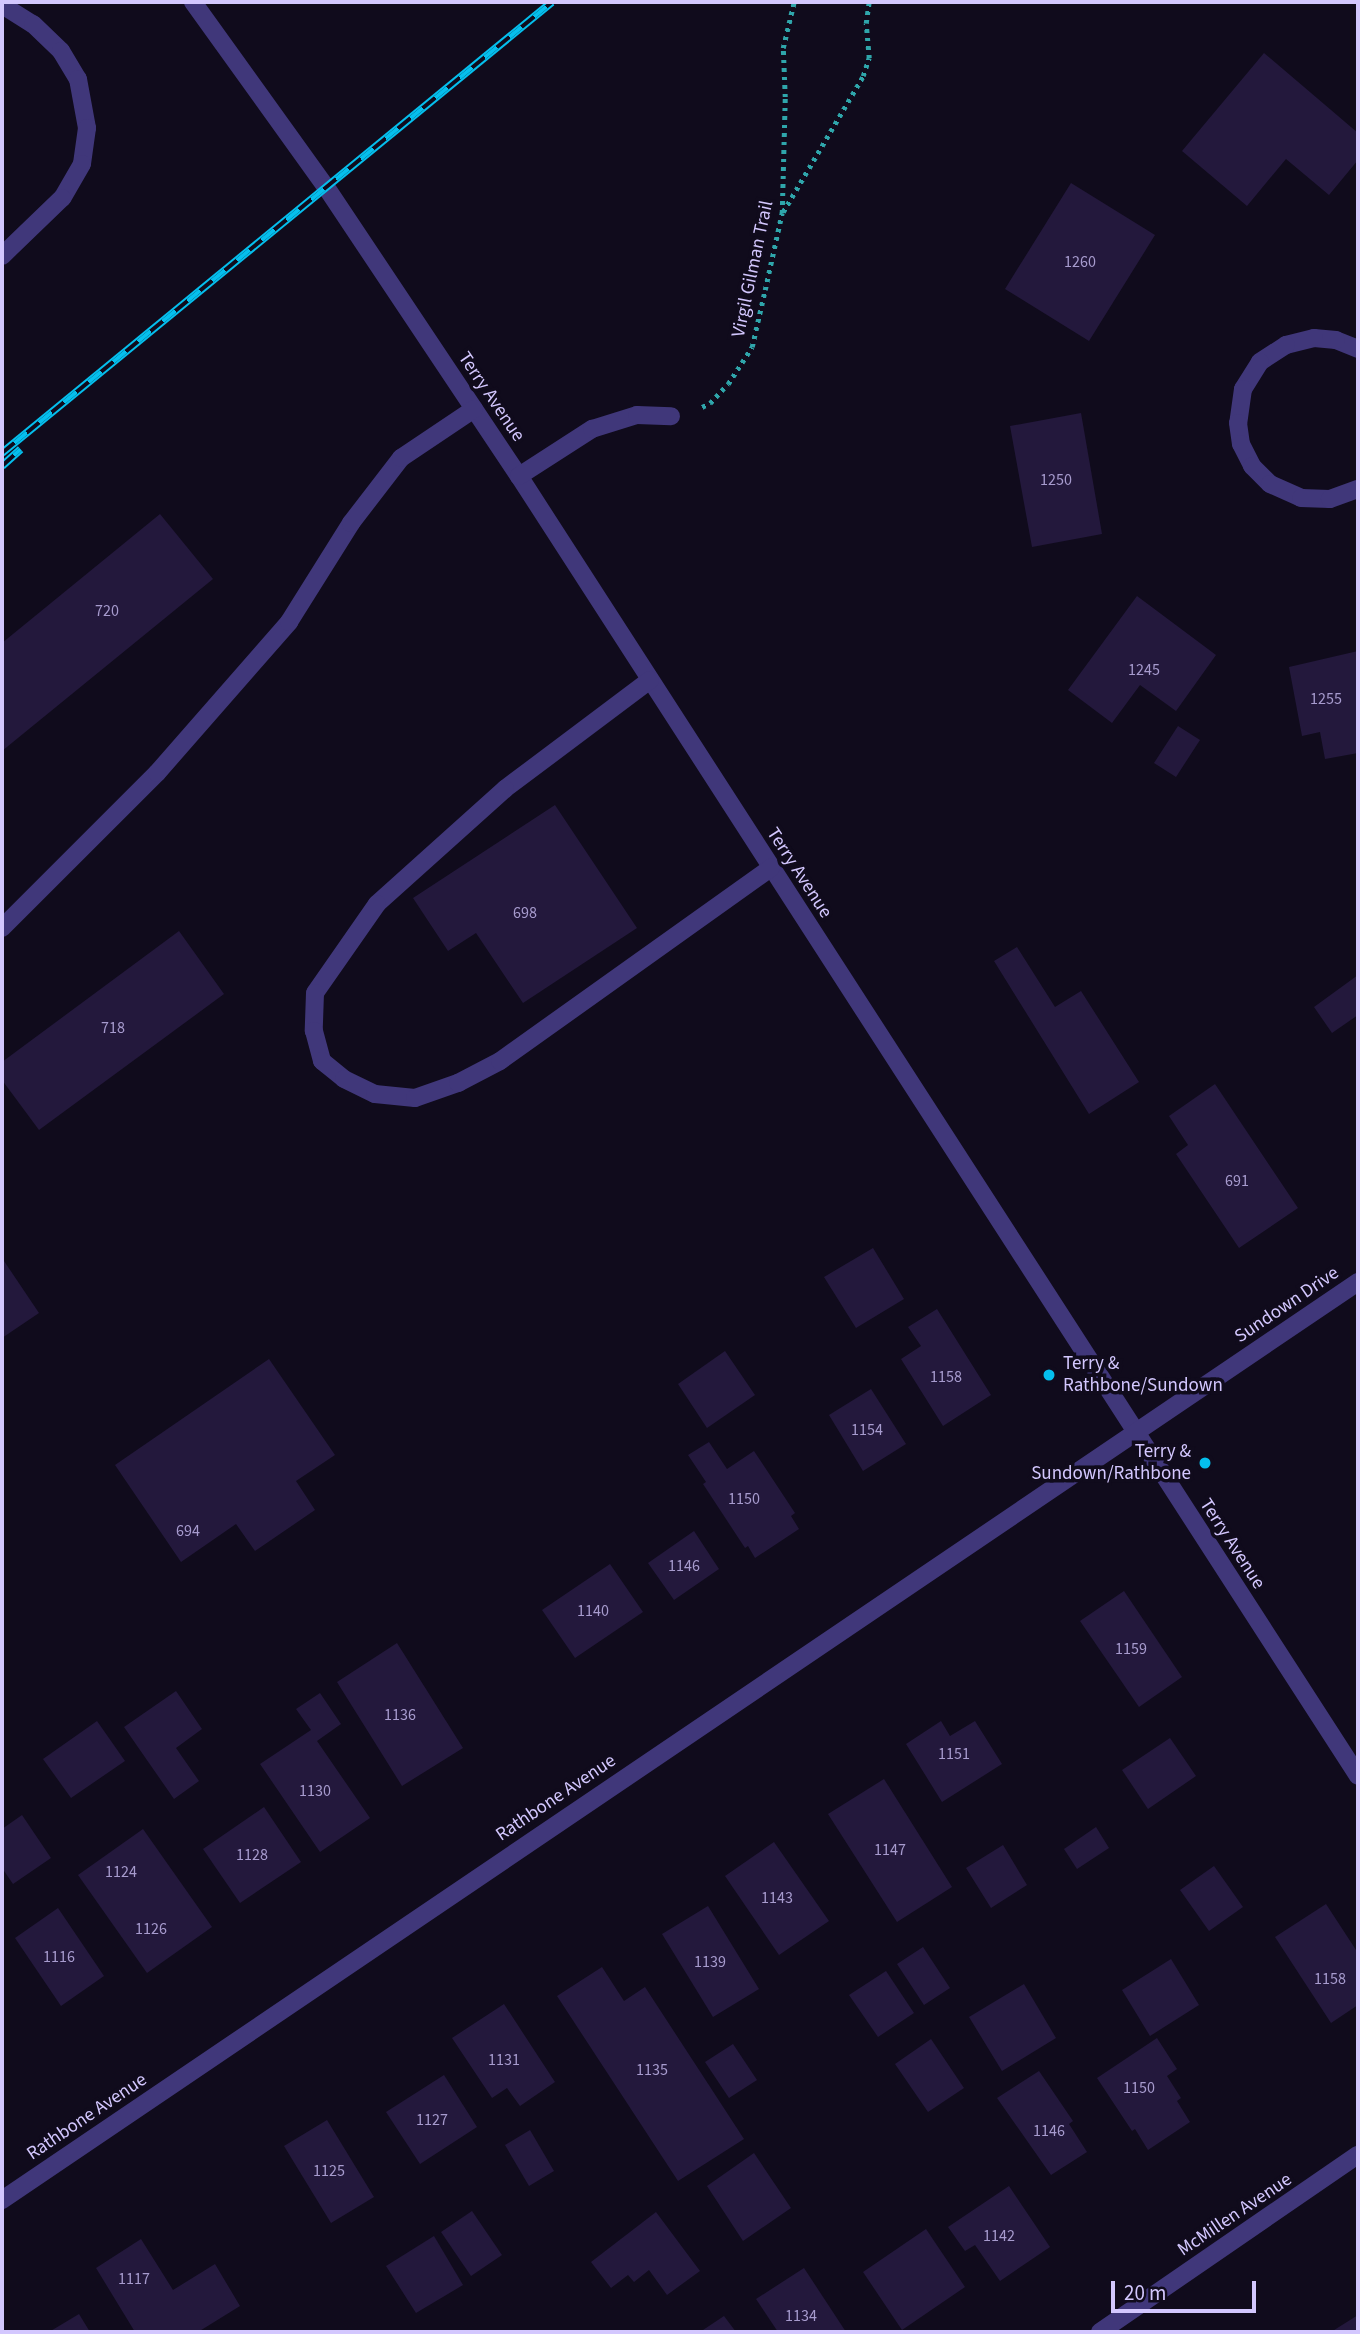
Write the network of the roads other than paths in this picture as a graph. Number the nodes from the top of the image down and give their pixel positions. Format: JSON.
{"nodes":[{"id":1,"x":193,"y":2,"type":"edge"},
{"id":2,"x":2,"y":5,"type":"edge"},
{"id":3,"x":2,"y":256,"type":"edge"},
{"id":4,"x":1358,"y":349,"type":"edge"},
{"id":5,"x":474,"y":409,"type":"junction"},
{"id":6,"x":671,"y":416,"type":"road end"},
{"id":7,"x":519,"y":476,"type":"junction"},
{"id":8,"x":1358,"y":489,"type":"edge"},
{"id":9,"x":650,"y":680,"type":"junction"},
{"id":10,"x":771,"y":868,"type":"junction"},
{"id":11,"x":2,"y":928,"type":"edge"},
{"id":12,"x":1358,"y":1282,"type":"edge"},
{"id":13,"x":1134,"y":1432,"type":"junction"},
{"id":14,"x":1358,"y":1776,"type":"edge"},
{"id":15,"x":1358,"y":2155,"type":"edge"},
{"id":16,"x":2,"y":2200,"type":"edge"},
{"id":17,"x":1100,"y":2332,"type":"edge"}],
"edges":[{"from":1,"to":5,"type":"street","name":"Terry Avenue"},
{"from":2,"to":3,"type":"street"},
{"from":4,"to":8,"type":"street"},
{"from":5,"to":7,"type":"street","name":"Terry Avenue"},
{"from":5,"to":11,"type":"street"},
{"from":6,"to":7,"type":"street"},
{"from":7,"to":9,"type":"street","name":"Terry Avenue"},
{"from":9,"to":10,"type":"street","name":"Terry Avenue"},
{"from":9,"to":10,"type":"street"},
{"from":10,"to":13,"type":"street","name":"Terry Avenue"},
{"from":12,"to":13,"type":"street","name":"Sundown Drive"},
{"from":13,"to":14,"type":"street","name":"Terry Avenue"},
{"from":13,"to":16,"type":"street","name":"Rathbone Avenue"},
{"from":15,"to":17,"type":"street","name":"McMillen Avenue"}]}
